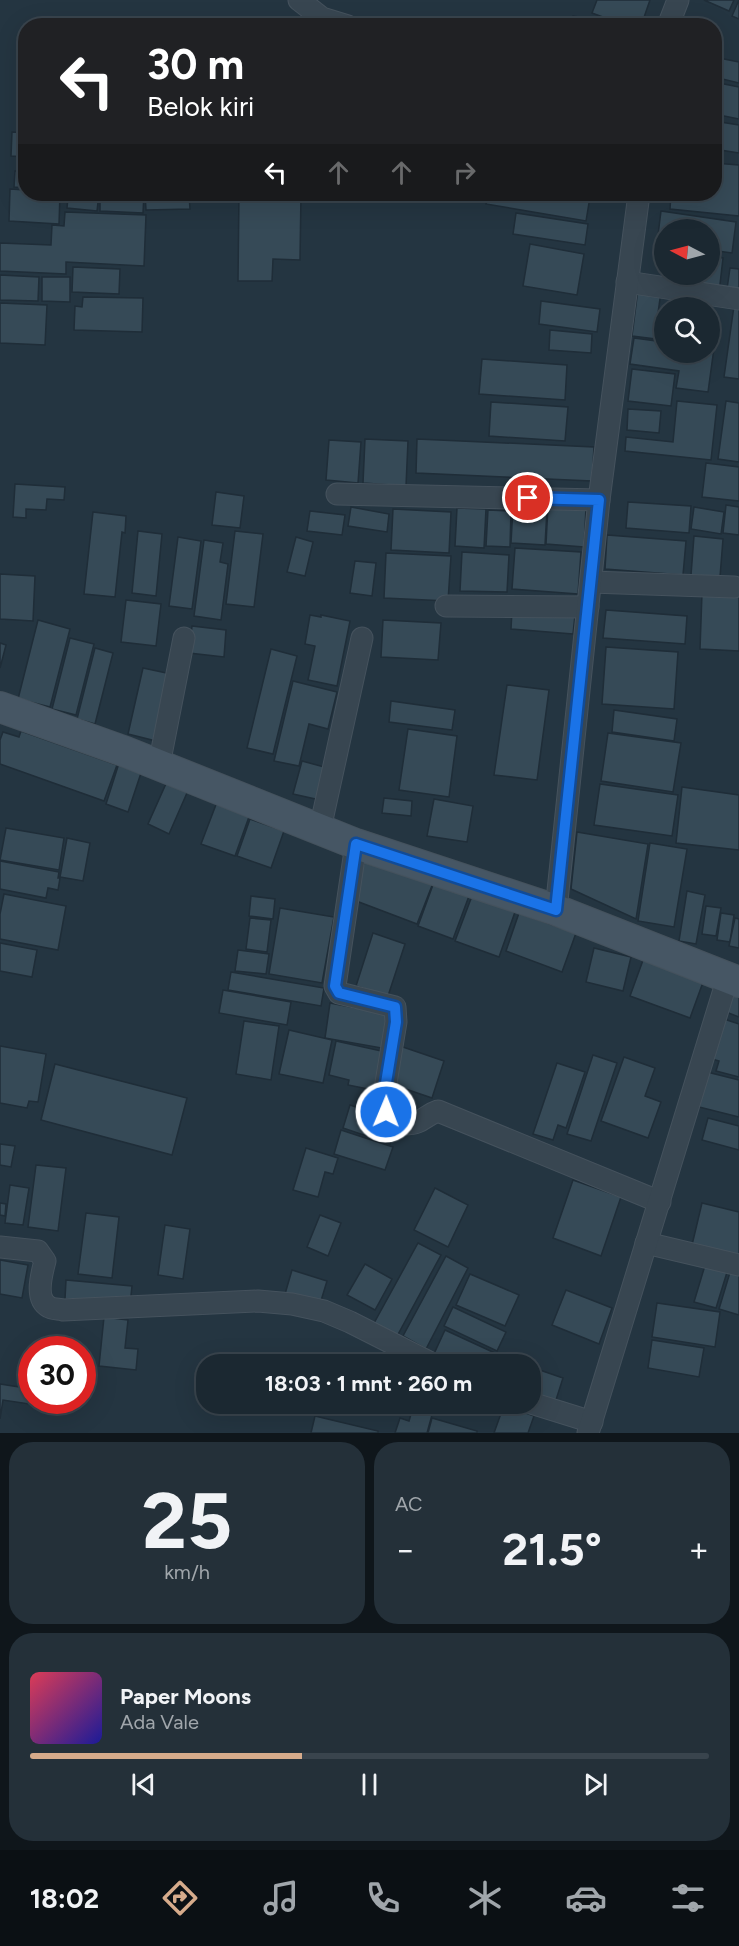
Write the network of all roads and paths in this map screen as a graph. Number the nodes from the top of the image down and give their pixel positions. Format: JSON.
{"nodes":[{"id":1,"x":299,"y":0,"type":"edge"},
{"id":2,"x":678,"y":0,"type":"edge"},
{"id":3,"x":322,"y":18,"type":"edge"},
{"id":4,"x":671,"y":18,"type":"edge"},
{"id":5,"x":638,"y":201,"type":"edge"},
{"id":6,"x":627,"y":282,"type":"junction"},
{"id":7,"x":739,"y":299,"type":"edge"},
{"id":8,"x":337,"y":494,"type":"dead end"},
{"id":9,"x":599,"y":500,"type":"junction"},
{"id":10,"x":591,"y":582,"type":"junction"},
{"id":11,"x":734,"y":587,"type":"dead end"},
{"id":12,"x":446,"y":606,"type":"dead end"},
{"id":13,"x":588,"y":607,"type":"junction"},
{"id":14,"x":184,"y":638,"type":"dead end"},
{"id":15,"x":362,"y":638,"type":"dead end"},
{"id":16,"x":0,"y":707,"type":"edge"},
{"id":17,"x":159,"y":765,"type":"junction"},
{"id":18,"x":320,"y":829,"type":"junction"},
{"id":19,"x":356,"y":844,"type":"junction"},
{"id":20,"x":556,"y":910,"type":"junction"},
{"id":21,"x":733,"y":980,"type":"edge"},
{"id":22,"x":660,"y":1202,"type":"junction"},
{"id":23,"x":646,"y":1243,"type":"junction"},
{"id":24,"x":0,"y":1247,"type":"edge"},
{"id":25,"x":739,"y":1265,"type":"edge"},
{"id":26,"x":413,"y":1354,"type":"edge"},
{"id":27,"x":541,"y":1407,"type":"edge"},
{"id":28,"x":590,"y":1428,"type":"edge"}],
"edges":[{"from":1,"to":3,"type":"street"},
{"from":2,"to":4,"type":"street"},
{"from":5,"to":6,"type":"street"},
{"from":6,"to":7,"type":"street"},
{"from":6,"to":9,"type":"street"},
{"from":8,"to":9,"type":"street"},
{"from":9,"to":10,"type":"street"},
{"from":10,"to":11,"type":"street"},
{"from":10,"to":13,"type":"street"},
{"from":12,"to":13,"type":"street"},
{"from":13,"to":20,"type":"street"},
{"from":14,"to":17,"type":"street"},
{"from":15,"to":18,"type":"street"},
{"from":16,"to":17,"type":"street"},
{"from":17,"to":18,"type":"street"},
{"from":18,"to":19,"type":"street"},
{"from":19,"to":20,"type":"street"},
{"from":19,"to":22,"type":"street"},
{"from":20,"to":21,"type":"street"},
{"from":21,"to":22,"type":"street"},
{"from":22,"to":23,"type":"street"},
{"from":23,"to":25,"type":"street"},
{"from":23,"to":28,"type":"street"},
{"from":24,"to":26,"type":"street"},
{"from":27,"to":28,"type":"street"}]}
